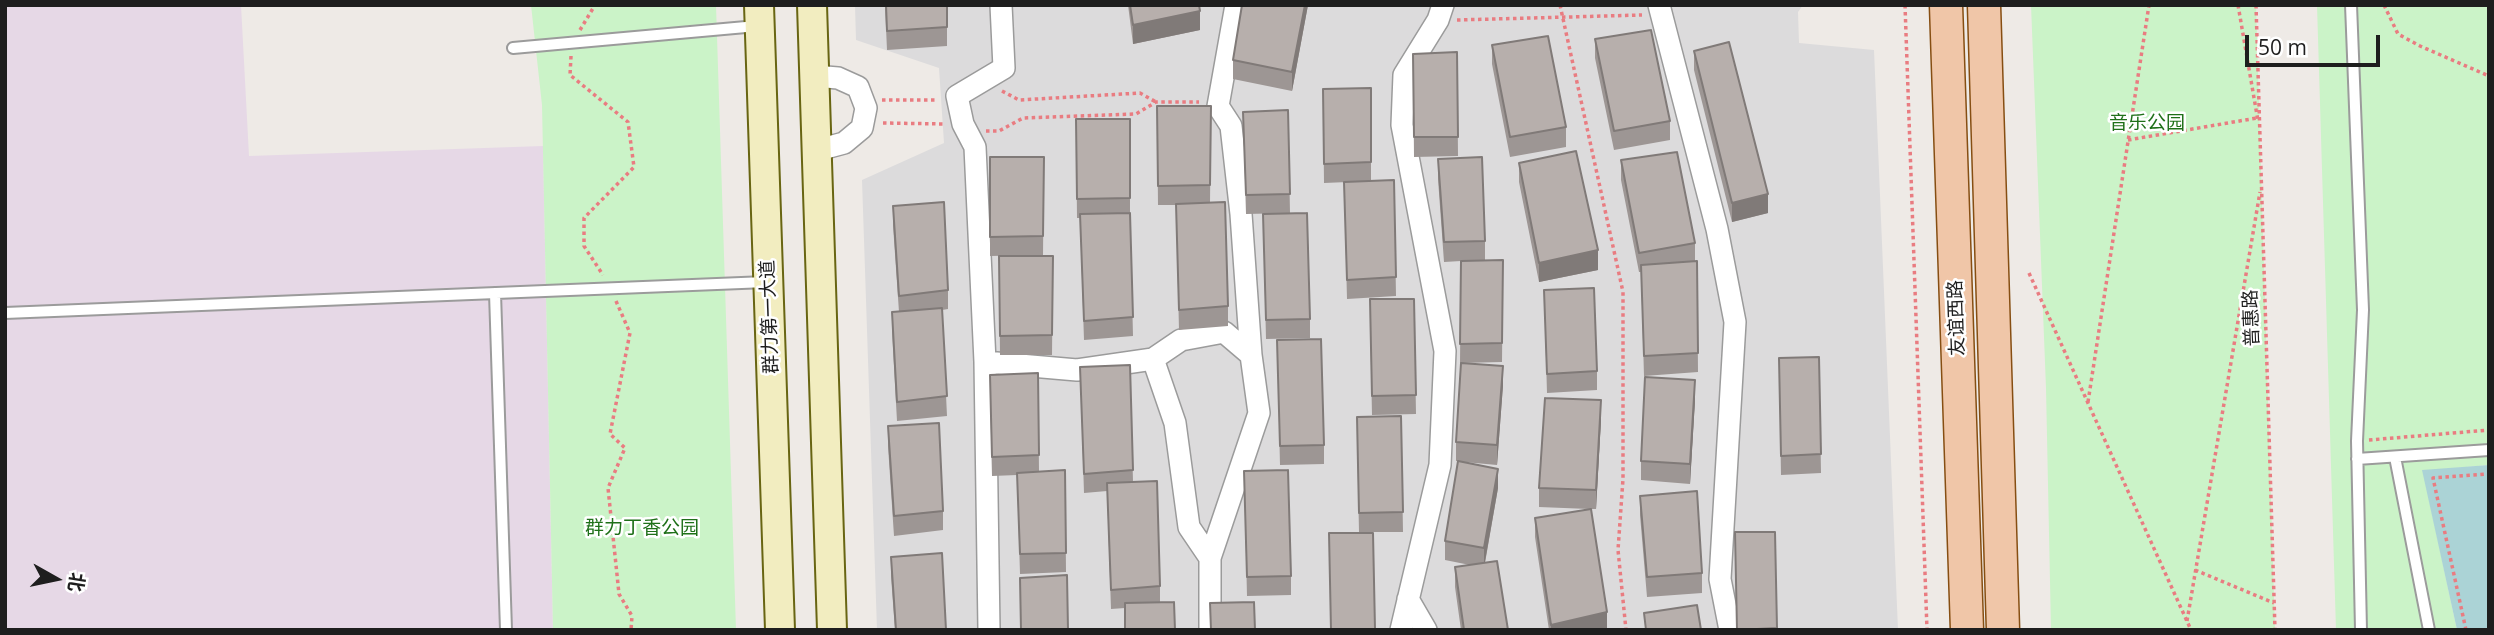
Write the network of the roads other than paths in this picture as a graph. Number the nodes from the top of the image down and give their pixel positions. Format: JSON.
{"nodes":[{"id":1,"x":812,"y":5,"type":"edge"},
{"id":2,"x":1001,"y":5,"type":"edge"},
{"id":3,"x":1236,"y":5,"type":"edge"},
{"id":4,"x":1946,"y":5,"type":"edge"},
{"id":5,"x":1984,"y":5,"type":"edge"},
{"id":6,"x":2351,"y":5,"type":"edge"},
{"id":7,"x":1660,"y":10,"type":"edge"},
{"id":8,"x":1441,"y":13,"type":"edge"},
{"id":9,"x":760,"y":15,"type":"edge"},
{"id":10,"x":513,"y":48,"type":"dead end"},
{"id":11,"x":814,"y":76,"type":"junction"},
{"id":12,"x":818,"y":150,"type":"junction"},
{"id":13,"x":768,"y":282,"type":"junction"},
{"id":14,"x":495,"y":293,"type":"junction"},
{"id":15,"x":5,"y":313,"type":"edge"},
{"id":16,"x":1251,"y":355,"type":"junction"},
{"id":17,"x":1153,"y":359,"type":"junction"},
{"id":18,"x":985,"y":362,"type":"junction"},
{"id":19,"x":2489,"y":450,"type":"edge"},
{"id":20,"x":2395,"y":457,"type":"junction"},
{"id":21,"x":2357,"y":459,"type":"junction"},
{"id":22,"x":1210,"y":558,"type":"junction"},
{"id":23,"x":1408,"y":599,"type":"junction"},
{"id":24,"x":506,"y":630,"type":"edge"},
{"id":25,"x":780,"y":630,"type":"edge"},
{"id":26,"x":832,"y":630,"type":"edge"},
{"id":27,"x":989,"y":630,"type":"edge"},
{"id":28,"x":1210,"y":630,"type":"edge"},
{"id":29,"x":1401,"y":630,"type":"edge"},
{"id":30,"x":1426,"y":630,"type":"edge"},
{"id":31,"x":1730,"y":630,"type":"edge"},
{"id":32,"x":1967,"y":630,"type":"edge"},
{"id":33,"x":2003,"y":630,"type":"edge"},
{"id":34,"x":2361,"y":630,"type":"edge"},
{"id":35,"x":2429,"y":630,"type":"edge"}],
"edges":[{"from":1,"to":11,"type":"main road"},
{"from":2,"to":18,"type":"street"},
{"from":3,"to":16,"type":"street"},
{"from":4,"to":32,"type":"main road","name":"友谊西路"},
{"from":5,"to":33,"type":"main road","name":"友谊西路"},
{"from":6,"to":21,"type":"lane"},
{"from":7,"to":31,"type":"street"},
{"from":8,"to":23,"type":"street"},
{"from":9,"to":10,"type":"lane"},
{"from":9,"to":13,"type":"main road","name":"群力第一大道"},
{"from":11,"to":12,"type":"main road"},
{"from":11,"to":12,"type":"street"},
{"from":12,"to":26,"type":"main road"},
{"from":13,"to":14,"type":"lane"},
{"from":13,"to":25,"type":"main road","name":"群力第一大道"},
{"from":14,"to":15,"type":"lane"},
{"from":14,"to":24,"type":"lane"},
{"from":16,"to":17,"type":"street"},
{"from":16,"to":22,"type":"street"},
{"from":17,"to":18,"type":"street"},
{"from":17,"to":22,"type":"street"},
{"from":18,"to":27,"type":"street"},
{"from":19,"to":20,"type":"lane"},
{"from":20,"to":21,"type":"lane"},
{"from":20,"to":35,"type":"lane"},
{"from":21,"to":34,"type":"lane"},
{"from":22,"to":28,"type":"street"},
{"from":23,"to":29,"type":"street"},
{"from":23,"to":30,"type":"street"}]}
